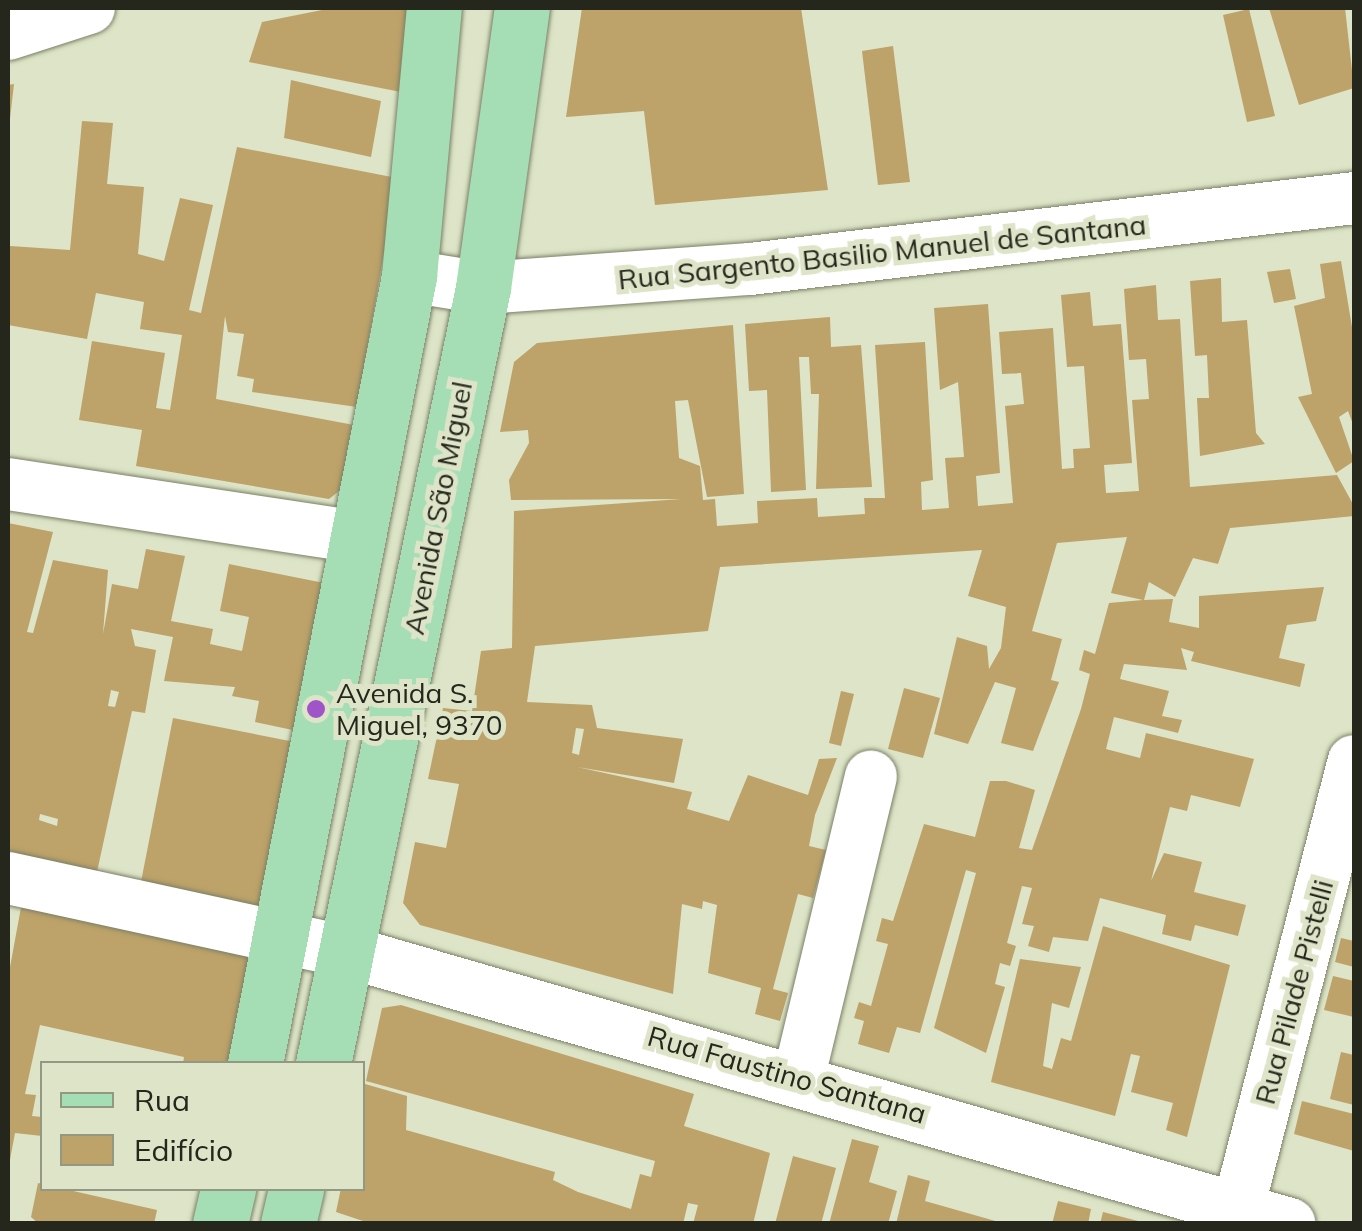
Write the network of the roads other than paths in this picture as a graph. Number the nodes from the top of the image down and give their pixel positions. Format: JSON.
{"nodes":[{"id":1,"x":89,"y":8,"type":"edge"},
{"id":2,"x":434,"y":8,"type":"edge"},
{"id":3,"x":522,"y":8,"type":"edge"},
{"id":4,"x":8,"y":34,"type":"edge"},
{"id":5,"x":1354,"y":198,"type":"edge"},
{"id":6,"x":409,"y":276,"type":"junction"},
{"id":7,"x":483,"y":288,"type":"junction"},
{"id":8,"x":8,"y":484,"type":"edge"},
{"id":9,"x":359,"y":537,"type":"junction"},
{"id":10,"x":1354,"y":761,"type":"edge"},
{"id":11,"x":870,"y":778,"type":"dead end"},
{"id":12,"x":8,"y":878,"type":"edge"},
{"id":13,"x":282,"y":936,"type":"junction"},
{"id":14,"x":348,"y":952,"type":"junction"},
{"id":15,"x":255,"y":1061,"type":"edge"},
{"id":16,"x":325,"y":1061,"type":"edge"},
{"id":17,"x":799,"y":1076,"type":"junction"},
{"id":18,"x":227,"y":1191,"type":"edge"},
{"id":19,"x":295,"y":1191,"type":"edge"},
{"id":20,"x":1236,"y":1216,"type":"edge"},
{"id":21,"x":220,"y":1224,"type":"edge"},
{"id":22,"x":288,"y":1224,"type":"edge"},
{"id":23,"x":1290,"y":1224,"type":"edge"}],
"edges":[{"from":1,"to":4,"type":"street"},
{"from":2,"to":6,"type":"main road"},
{"from":3,"to":7,"type":"main road","name":"Avenida São Miguel"},
{"from":5,"to":7,"type":"street","name":"Rua Sargento Basilio Manuel de Santana"},
{"from":6,"to":7,"type":"street","name":"Rua Sargento Basilio Manuel de Santana"},
{"from":6,"to":9,"type":"main road"},
{"from":7,"to":14,"type":"main road","name":"Avenida São Miguel"},
{"from":8,"to":9,"type":"street"},
{"from":9,"to":13,"type":"main road"},
{"from":10,"to":20,"type":"street","name":"Rua Pilade Pistelli"},
{"from":11,"to":17,"type":"street"},
{"from":12,"to":13,"type":"street","name":"Rua Faustino Santana"},
{"from":13,"to":14,"type":"street","name":"Rua Faustino Santana"},
{"from":13,"to":15,"type":"main road"},
{"from":14,"to":16,"type":"main road","name":"Avenida São Miguel"},
{"from":14,"to":17,"type":"street","name":"Rua Faustino Santana"},
{"from":17,"to":20,"type":"street","name":"Rua Faustino Santana"},
{"from":18,"to":21,"type":"main road"},
{"from":19,"to":22,"type":"main road"},
{"from":20,"to":23,"type":"street","name":"Rua Faustino Santana"}]}
